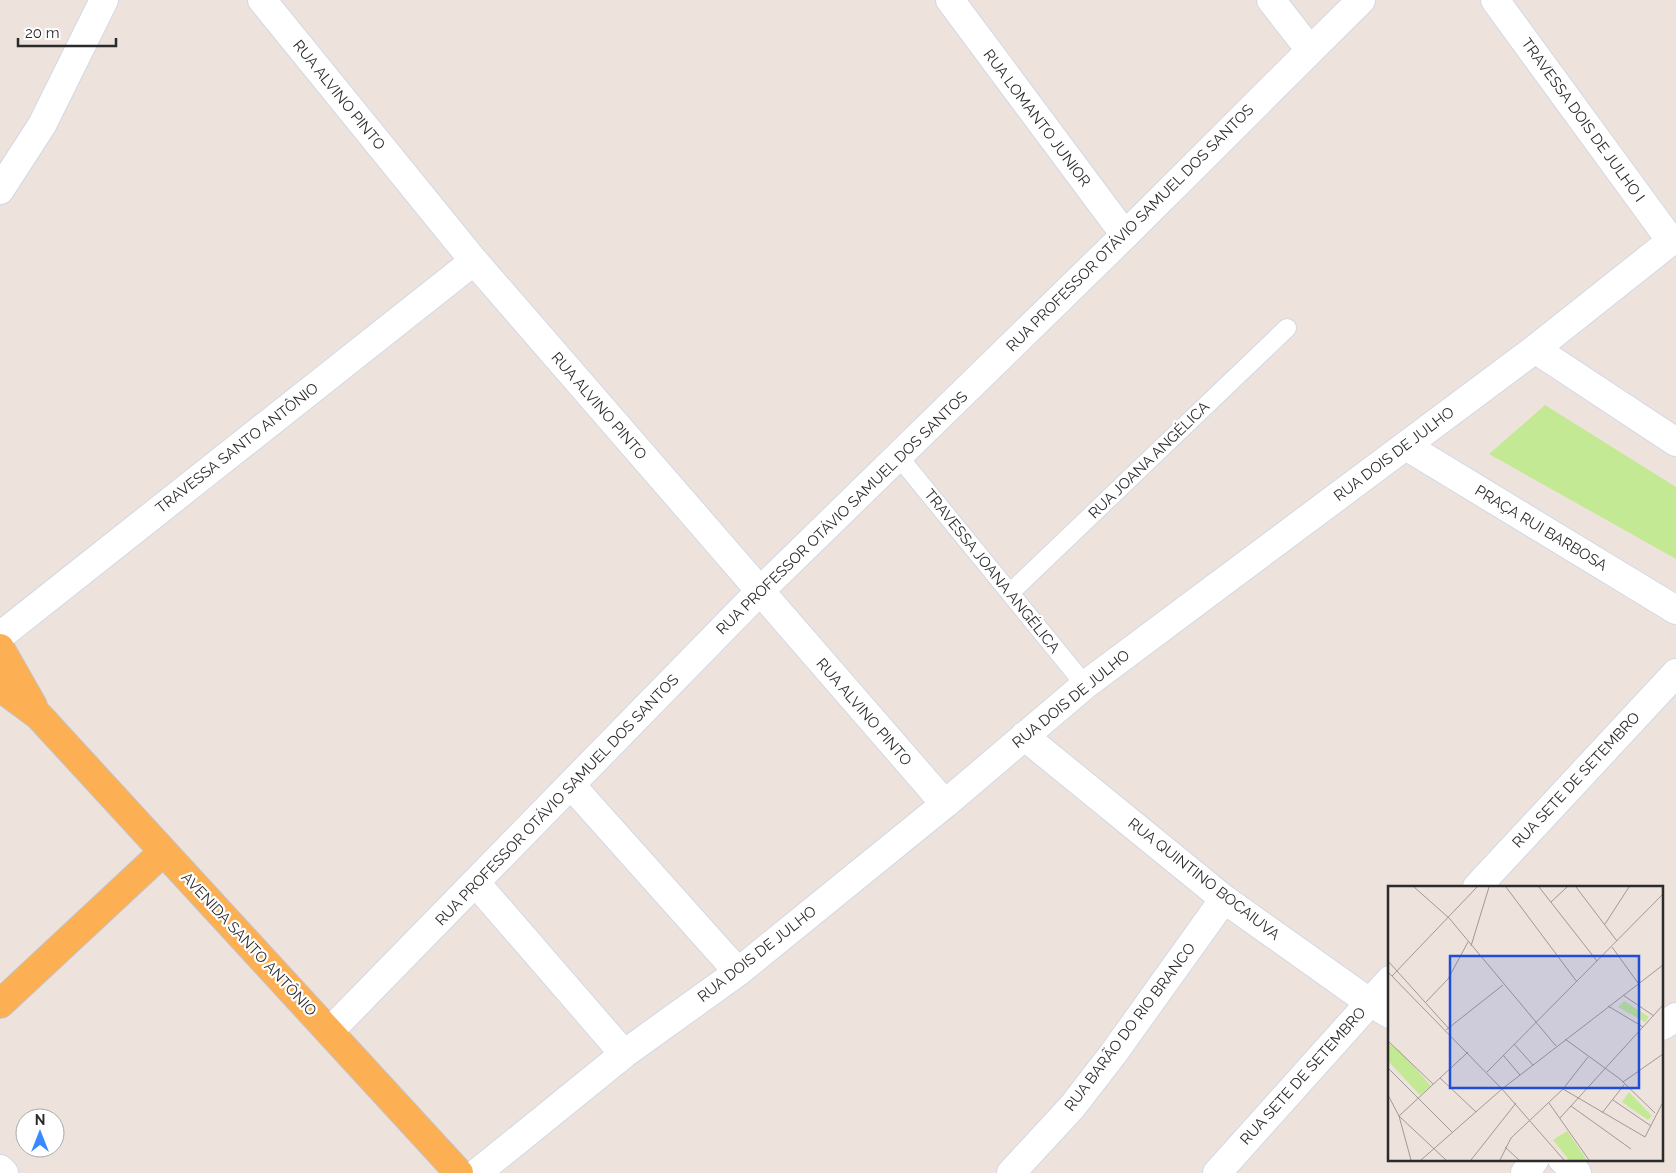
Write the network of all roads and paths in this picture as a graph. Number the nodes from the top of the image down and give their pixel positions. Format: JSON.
{"nodes":[{"id":1,"x":104,"y":0,"type":"edge"},
{"id":2,"x":262,"y":0,"type":"edge"},
{"id":3,"x":950,"y":0,"type":"edge"},
{"id":4,"x":1271,"y":0,"type":"edge"},
{"id":5,"x":1361,"y":0,"type":"edge"},
{"id":6,"x":1495,"y":0,"type":"edge"},
{"id":7,"x":1310,"y":50,"type":"junction"},
{"id":8,"x":0,"y":190,"type":"edge"},
{"id":9,"x":1125,"y":235,"type":"junction"},
{"id":10,"x":1673,"y":239,"type":"edge"},
{"id":11,"x":474,"y":261,"type":"junction"},
{"id":12,"x":1287,"y":328,"type":"dead end"},
{"id":13,"x":1535,"y":349,"type":"junction"},
{"id":14,"x":1676,"y":442,"type":"edge"},
{"id":15,"x":1406,"y":446,"type":"junction"},
{"id":16,"x":899,"y":457,"type":"junction"},
{"id":17,"x":759,"y":592,"type":"junction"},
{"id":18,"x":1011,"y":592,"type":"junction"},
{"id":19,"x":1676,"y":610,"type":"edge"},
{"id":20,"x":0,"y":636,"type":"edge"},
{"id":21,"x":0,"y":648,"type":"edge"},
{"id":22,"x":1676,"y":673,"type":"edge"},
{"id":23,"x":1085,"y":685,"type":"junction"},
{"id":24,"x":0,"y":687,"type":"edge"},
{"id":25,"x":39,"y":716,"type":"junction"},
{"id":26,"x":1024,"y":736,"type":"junction"},
{"id":27,"x":571,"y":785,"type":"junction"},
{"id":28,"x":944,"y":804,"type":"junction"},
{"id":29,"x":163,"y":852,"type":"junction"},
{"id":30,"x":476,"y":883,"type":"junction"},
{"id":31,"x":1478,"y":886,"type":"edge"},
{"id":32,"x":1224,"y":899,"type":"junction"},
{"id":33,"x":738,"y":972,"type":"junction"},
{"id":34,"x":1388,"y":985,"type":"edge"},
{"id":35,"x":0,"y":1004,"type":"edge"},
{"id":36,"x":1379,"y":1008,"type":"edge"},
{"id":37,"x":1676,"y":1017,"type":"edge"},
{"id":38,"x":1664,"y":1025,"type":"edge"},
{"id":39,"x":330,"y":1032,"type":"junction"},
{"id":40,"x":624,"y":1054,"type":"junction"},
{"id":41,"x":1534,"y":1160,"type":"edge"},
{"id":42,"x":1563,"y":1160,"type":"edge"},
{"id":43,"x":0,"y":1169,"type":"edge"},
{"id":44,"x":4,"y":1173,"type":"edge"},
{"id":45,"x":459,"y":1173,"type":"edge"},
{"id":46,"x":477,"y":1173,"type":"edge"},
{"id":47,"x":1012,"y":1173,"type":"edge"},
{"id":48,"x":1217,"y":1173,"type":"edge"},
{"id":49,"x":1525,"y":1173,"type":"edge"},
{"id":50,"x":1577,"y":1173,"type":"edge"}],
"edges":[{"from":1,"to":8,"type":"street"},
{"from":2,"to":11,"type":"street","name":"RUA ALVINO PINTO"},
{"from":3,"to":9,"type":"street","name":"RUA LOMANTO JUNIOR"},
{"from":4,"to":7,"type":"street"},
{"from":5,"to":7,"type":"street","name":"RUA PROFESSOR OTÁVIO SAMUEL DOS SANTOS"},
{"from":6,"to":10,"type":"street","name":"TRAVESSA DOIS DE JULHO I"},
{"from":7,"to":9,"type":"street","name":"RUA PROFESSOR OTÁVIO SAMUEL DOS SANTOS"},
{"from":9,"to":16,"type":"street","name":"RUA PROFESSOR OTÁVIO SAMUEL DOS SANTOS"},
{"from":10,"to":13,"type":"street","name":"RUA DOIS DE JULHO"},
{"from":11,"to":17,"type":"street","name":"RUA ALVINO PINTO"},
{"from":11,"to":20,"type":"street","name":"TRAVESSA SANTO ANTÔNIO"},
{"from":12,"to":18,"type":"lane","name":"RUA JOANA ANGÉLICA"},
{"from":13,"to":14,"type":"street"},
{"from":13,"to":15,"type":"street","name":"RUA DOIS DE JULHO"},
{"from":15,"to":19,"type":"street","name":"PRAÇA RUI BARBOSA"},
{"from":15,"to":23,"type":"street","name":"RUA DOIS DE JULHO"},
{"from":16,"to":17,"type":"street","name":"RUA PROFESSOR OTÁVIO SAMUEL DOS SANTOS"},
{"from":16,"to":18,"type":"lane","name":"TRAVESSA JOANA ANGÉLICA"},
{"from":17,"to":27,"type":"street","name":"RUA PROFESSOR OTÁVIO SAMUEL DOS SANTOS"},
{"from":17,"to":28,"type":"street","name":"RUA ALVINO PINTO"},
{"from":18,"to":23,"type":"lane","name":"TRAVESSA JOANA ANGÉLICA"},
{"from":21,"to":25,"type":"main road","name":"AVENIDA SANTO ANTÔNIO"},
{"from":22,"to":31,"type":"street","name":"RUA SETE DE SETEMBRO"},
{"from":23,"to":26,"type":"street","name":"RUA DOIS DE JULHO"},
{"from":24,"to":25,"type":"main road","name":"AVENIDA SANTO ANTÔNIO"},
{"from":25,"to":29,"type":"main road","name":"AVENIDA SANTO ANTÔNIO"},
{"from":26,"to":28,"type":"street","name":"RUA DOIS DE JULHO"},
{"from":26,"to":32,"type":"street","name":"RUA QUINTINO BOCAIUVA"},
{"from":27,"to":30,"type":"street","name":"RUA PROFESSOR OTÁVIO SAMUEL DOS SANTOS"},
{"from":27,"to":33,"type":"street"},
{"from":28,"to":33,"type":"street","name":"RUA DOIS DE JULHO"},
{"from":29,"to":35,"type":"main road"},
{"from":29,"to":39,"type":"main road","name":"AVENIDA SANTO ANTÔNIO"},
{"from":30,"to":39,"type":"street","name":"RUA PROFESSOR OTÁVIO SAMUEL DOS SANTOS"},
{"from":30,"to":40,"type":"street"},
{"from":32,"to":36,"type":"street","name":"RUA QUINTINO BOCAIUVA"},
{"from":32,"to":47,"type":"street","name":"RUA BARÃO DO RIO BRANCO"},
{"from":33,"to":40,"type":"street","name":"RUA DOIS DE JULHO"},
{"from":34,"to":36,"type":"street","name":"RUA SETE DE SETEMBRO"},
{"from":36,"to":48,"type":"street","name":"RUA SETE DE SETEMBRO"},
{"from":37,"to":38,"type":"street"},
{"from":39,"to":45,"type":"main road","name":"AVENIDA SANTO ANTÔNIO"},
{"from":40,"to":46,"type":"street","name":"RUA DOIS DE JULHO"},
{"from":41,"to":49,"type":"street"},
{"from":42,"to":50,"type":"street"},
{"from":43,"to":44,"type":"street"}]}
